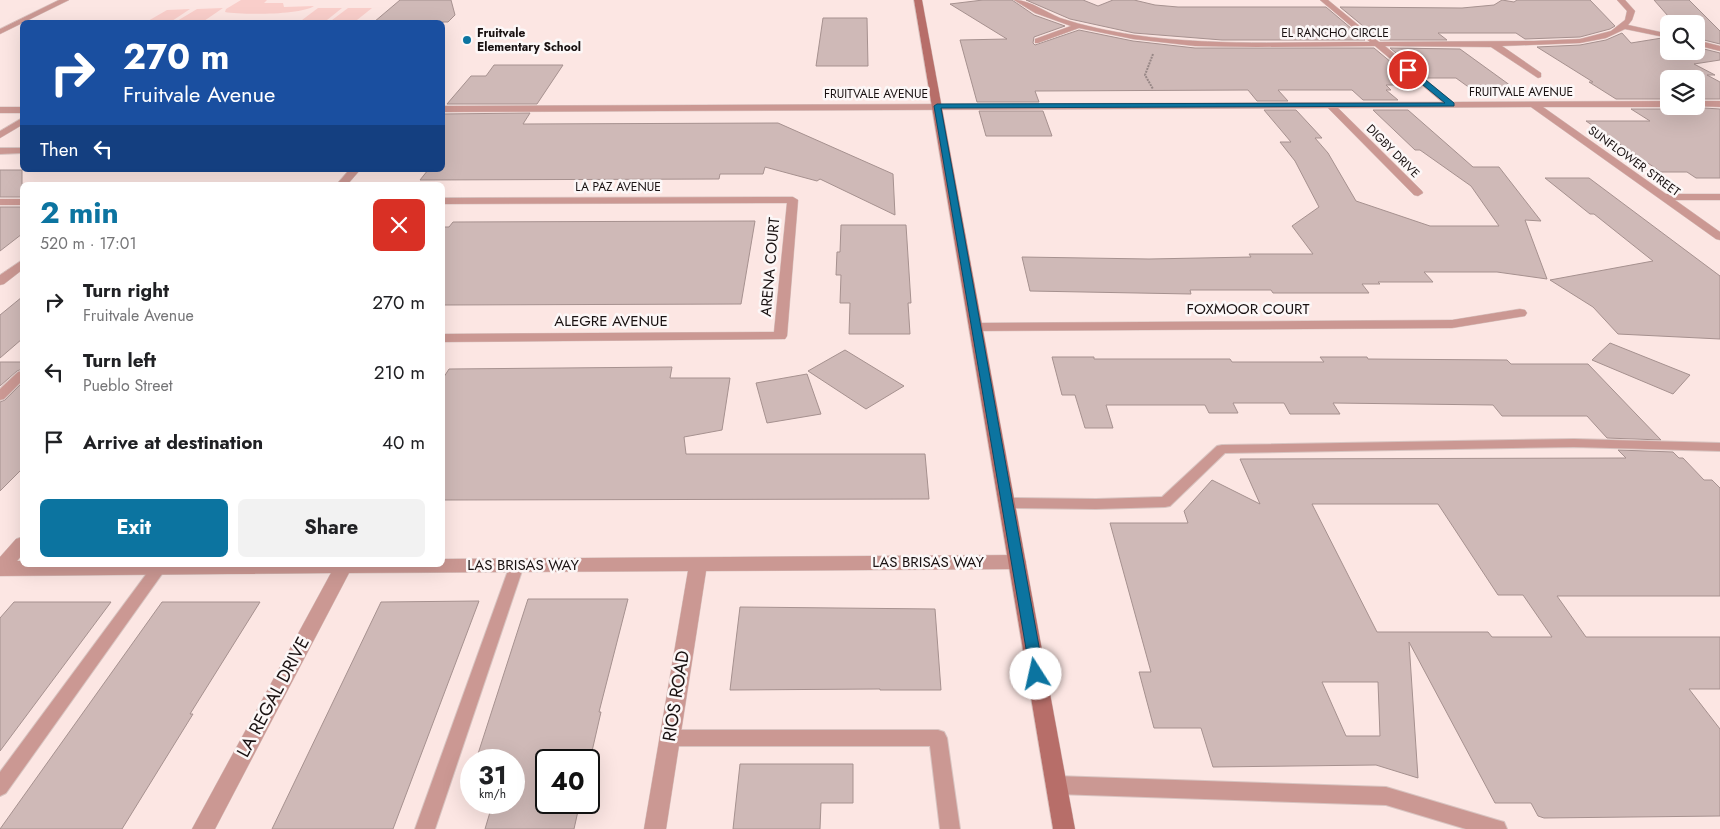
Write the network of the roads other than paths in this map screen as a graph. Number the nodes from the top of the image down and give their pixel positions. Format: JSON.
{"nodes":[{"id":1,"x":65,"y":0,"type":"edge"},
{"id":2,"x":918,"y":0,"type":"edge"},
{"id":3,"x":1018,"y":0,"type":"edge"},
{"id":4,"x":1324,"y":0,"type":"edge"},
{"id":5,"x":1621,"y":0,"type":"edge"},
{"id":6,"x":24,"y":20,"type":"edge"},
{"id":7,"x":20,"y":22,"type":"edge"},
{"id":8,"x":1077,"y":26,"type":"junction"},
{"id":9,"x":1625,"y":27,"type":"junction"},
{"id":10,"x":0,"y":32,"type":"edge"},
{"id":11,"x":1660,"y":34,"type":"edge"},
{"id":12,"x":1038,"y":41,"type":"dead end"},
{"id":13,"x":1378,"y":44,"type":"junction"},
{"id":14,"x":1493,"y":44,"type":"junction"},
{"id":15,"x":1705,"y":44,"type":"edge"},
{"id":16,"x":1720,"y":48,"type":"edge"},
{"id":17,"x":1538,"y":75,"type":"dead end"},
{"id":18,"x":1660,"y":104,"type":"edge"},
{"id":19,"x":1705,"y":104,"type":"edge"},
{"id":20,"x":1720,"y":104,"type":"edge"},
{"id":21,"x":1330,"y":105,"type":"junction"},
{"id":22,"x":1451,"y":105,"type":"junction"},
{"id":23,"x":1534,"y":105,"type":"junction"},
{"id":24,"x":937,"y":106,"type":"junction"},
{"id":25,"x":445,"y":109,"type":"edge"},
{"id":26,"x":0,"y":110,"type":"edge"},
{"id":27,"x":20,"y":110,"type":"edge"},
{"id":28,"x":20,"y":122,"type":"edge"},
{"id":29,"x":0,"y":134,"type":"edge"},
{"id":30,"x":0,"y":151,"type":"edge"},
{"id":31,"x":20,"y":151,"type":"edge"},
{"id":32,"x":353,"y":172,"type":"edge"},
{"id":33,"x":344,"y":182,"type":"edge"},
{"id":34,"x":1418,"y":193,"type":"dead end"},
{"id":35,"x":1663,"y":197,"type":"junction"},
{"id":36,"x":1720,"y":197,"type":"edge"},
{"id":37,"x":793,"y":200,"type":"joint"},
{"id":38,"x":445,"y":201,"type":"edge"},
{"id":39,"x":0,"y":202,"type":"edge"},
{"id":40,"x":20,"y":202,"type":"edge"},
{"id":41,"x":1720,"y":237,"type":"edge"},
{"id":42,"x":20,"y":266,"type":"edge"},
{"id":43,"x":0,"y":281,"type":"edge"},
{"id":44,"x":1520,"y":313,"type":"dead end"},
{"id":45,"x":976,"y":326,"type":"junction"},
{"id":46,"x":780,"y":336,"type":"joint"},
{"id":47,"x":445,"y":338,"type":"edge"},
{"id":48,"x":20,"y":377,"type":"edge"},
{"id":49,"x":0,"y":396,"type":"edge"},
{"id":50,"x":1720,"y":447,"type":"edge"},
{"id":51,"x":1007,"y":503,"type":"junction"},
{"id":52,"x":20,"y":546,"type":"edge"},
{"id":53,"x":1017,"y":562,"type":"junction"},
{"id":54,"x":698,"y":564,"type":"junction"},
{"id":55,"x":445,"y":565,"type":"edge"},
{"id":56,"x":517,"y":565,"type":"junction"},
{"id":57,"x":160,"y":567,"type":"joint"},
{"id":58,"x":343,"y":567,"type":"edge"},
{"id":59,"x":0,"y":568,"type":"edge"},
{"id":60,"x":670,"y":738,"type":"junction"},
{"id":61,"x":1056,"y":785,"type":"junction"},
{"id":62,"x":0,"y":787,"type":"edge"},
{"id":63,"x":202,"y":829,"type":"edge"},
{"id":64,"x":425,"y":829,"type":"edge"},
{"id":65,"x":655,"y":829,"type":"edge"},
{"id":66,"x":950,"y":829,"type":"edge"},
{"id":67,"x":1064,"y":829,"type":"edge"},
{"id":68,"x":1497,"y":829,"type":"edge"}],
"edges":[{"from":1,"to":6,"type":"street"},
{"from":2,"to":24,"type":"street"},
{"from":3,"to":8,"type":"street","name":"EL RANCHO CIRCLE"},
{"from":4,"to":13,"type":"street"},
{"from":5,"to":9,"type":"street"},
{"from":7,"to":10,"type":"street"},
{"from":8,"to":12,"type":"street"},
{"from":8,"to":13,"type":"street","name":"EL RANCHO CIRCLE"},
{"from":9,"to":11,"type":"street"},
{"from":9,"to":14,"type":"street","name":"EL RANCHO CIRCLE"},
{"from":13,"to":14,"type":"street","name":"EL RANCHO CIRCLE"},
{"from":13,"to":22,"type":"street"},
{"from":14,"to":17,"type":"street"},
{"from":15,"to":16,"type":"street"},
{"from":18,"to":23,"type":"street","name":"FRUITVALE AVENUE"},
{"from":19,"to":20,"type":"street"},
{"from":21,"to":22,"type":"street","name":"FRUITVALE AVENUE"},
{"from":21,"to":24,"type":"street","name":"FRUITVALE AVENUE"},
{"from":21,"to":34,"type":"street","name":"DIGBY DRIVE"},
{"from":22,"to":23,"type":"street","name":"FRUITVALE AVENUE"},
{"from":23,"to":35,"type":"street","name":"SUNFLOWER STREET"},
{"from":24,"to":25,"type":"street","name":"FRUITVALE AVENUE"},
{"from":24,"to":45,"type":"street"},
{"from":26,"to":27,"type":"street"},
{"from":28,"to":29,"type":"street"},
{"from":30,"to":31,"type":"lane"},
{"from":32,"to":33,"type":"street"},
{"from":35,"to":36,"type":"street"},
{"from":35,"to":41,"type":"street","name":"SUNFLOWER STREET"},
{"from":37,"to":38,"type":"street","name":"LA PAZ AVENUE"},
{"from":37,"to":46,"type":"street","name":"ARENA COURT"},
{"from":39,"to":40,"type":"street"},
{"from":42,"to":43,"type":"street"},
{"from":44,"to":45,"type":"street","name":"FOXMOOR COURT"},
{"from":45,"to":51,"type":"street"},
{"from":46,"to":47,"type":"street","name":"ALEGRE AVENUE"},
{"from":48,"to":49,"type":"lane"},
{"from":50,"to":51,"type":"lane"},
{"from":51,"to":53,"type":"street"},
{"from":52,"to":59,"type":"street"},
{"from":53,"to":54,"type":"street","name":"LAS BRISAS WAY"},
{"from":53,"to":61,"type":"street"},
{"from":54,"to":56,"type":"street","name":"LAS BRISAS WAY"},
{"from":54,"to":60,"type":"street","name":"RIOS ROAD"},
{"from":55,"to":56,"type":"street","name":"LAS BRISAS WAY"},
{"from":56,"to":64,"type":"lane"},
{"from":57,"to":59,"type":"street","name":"LAS BRISAS WAY"},
{"from":57,"to":62,"type":"lane"},
{"from":58,"to":63,"type":"street","name":"LA REGAL DRIVE"},
{"from":60,"to":65,"type":"street","name":"RIOS ROAD"},
{"from":60,"to":66,"type":"lane"},
{"from":61,"to":67,"type":"street"},
{"from":61,"to":68,"type":"lane"}]}
